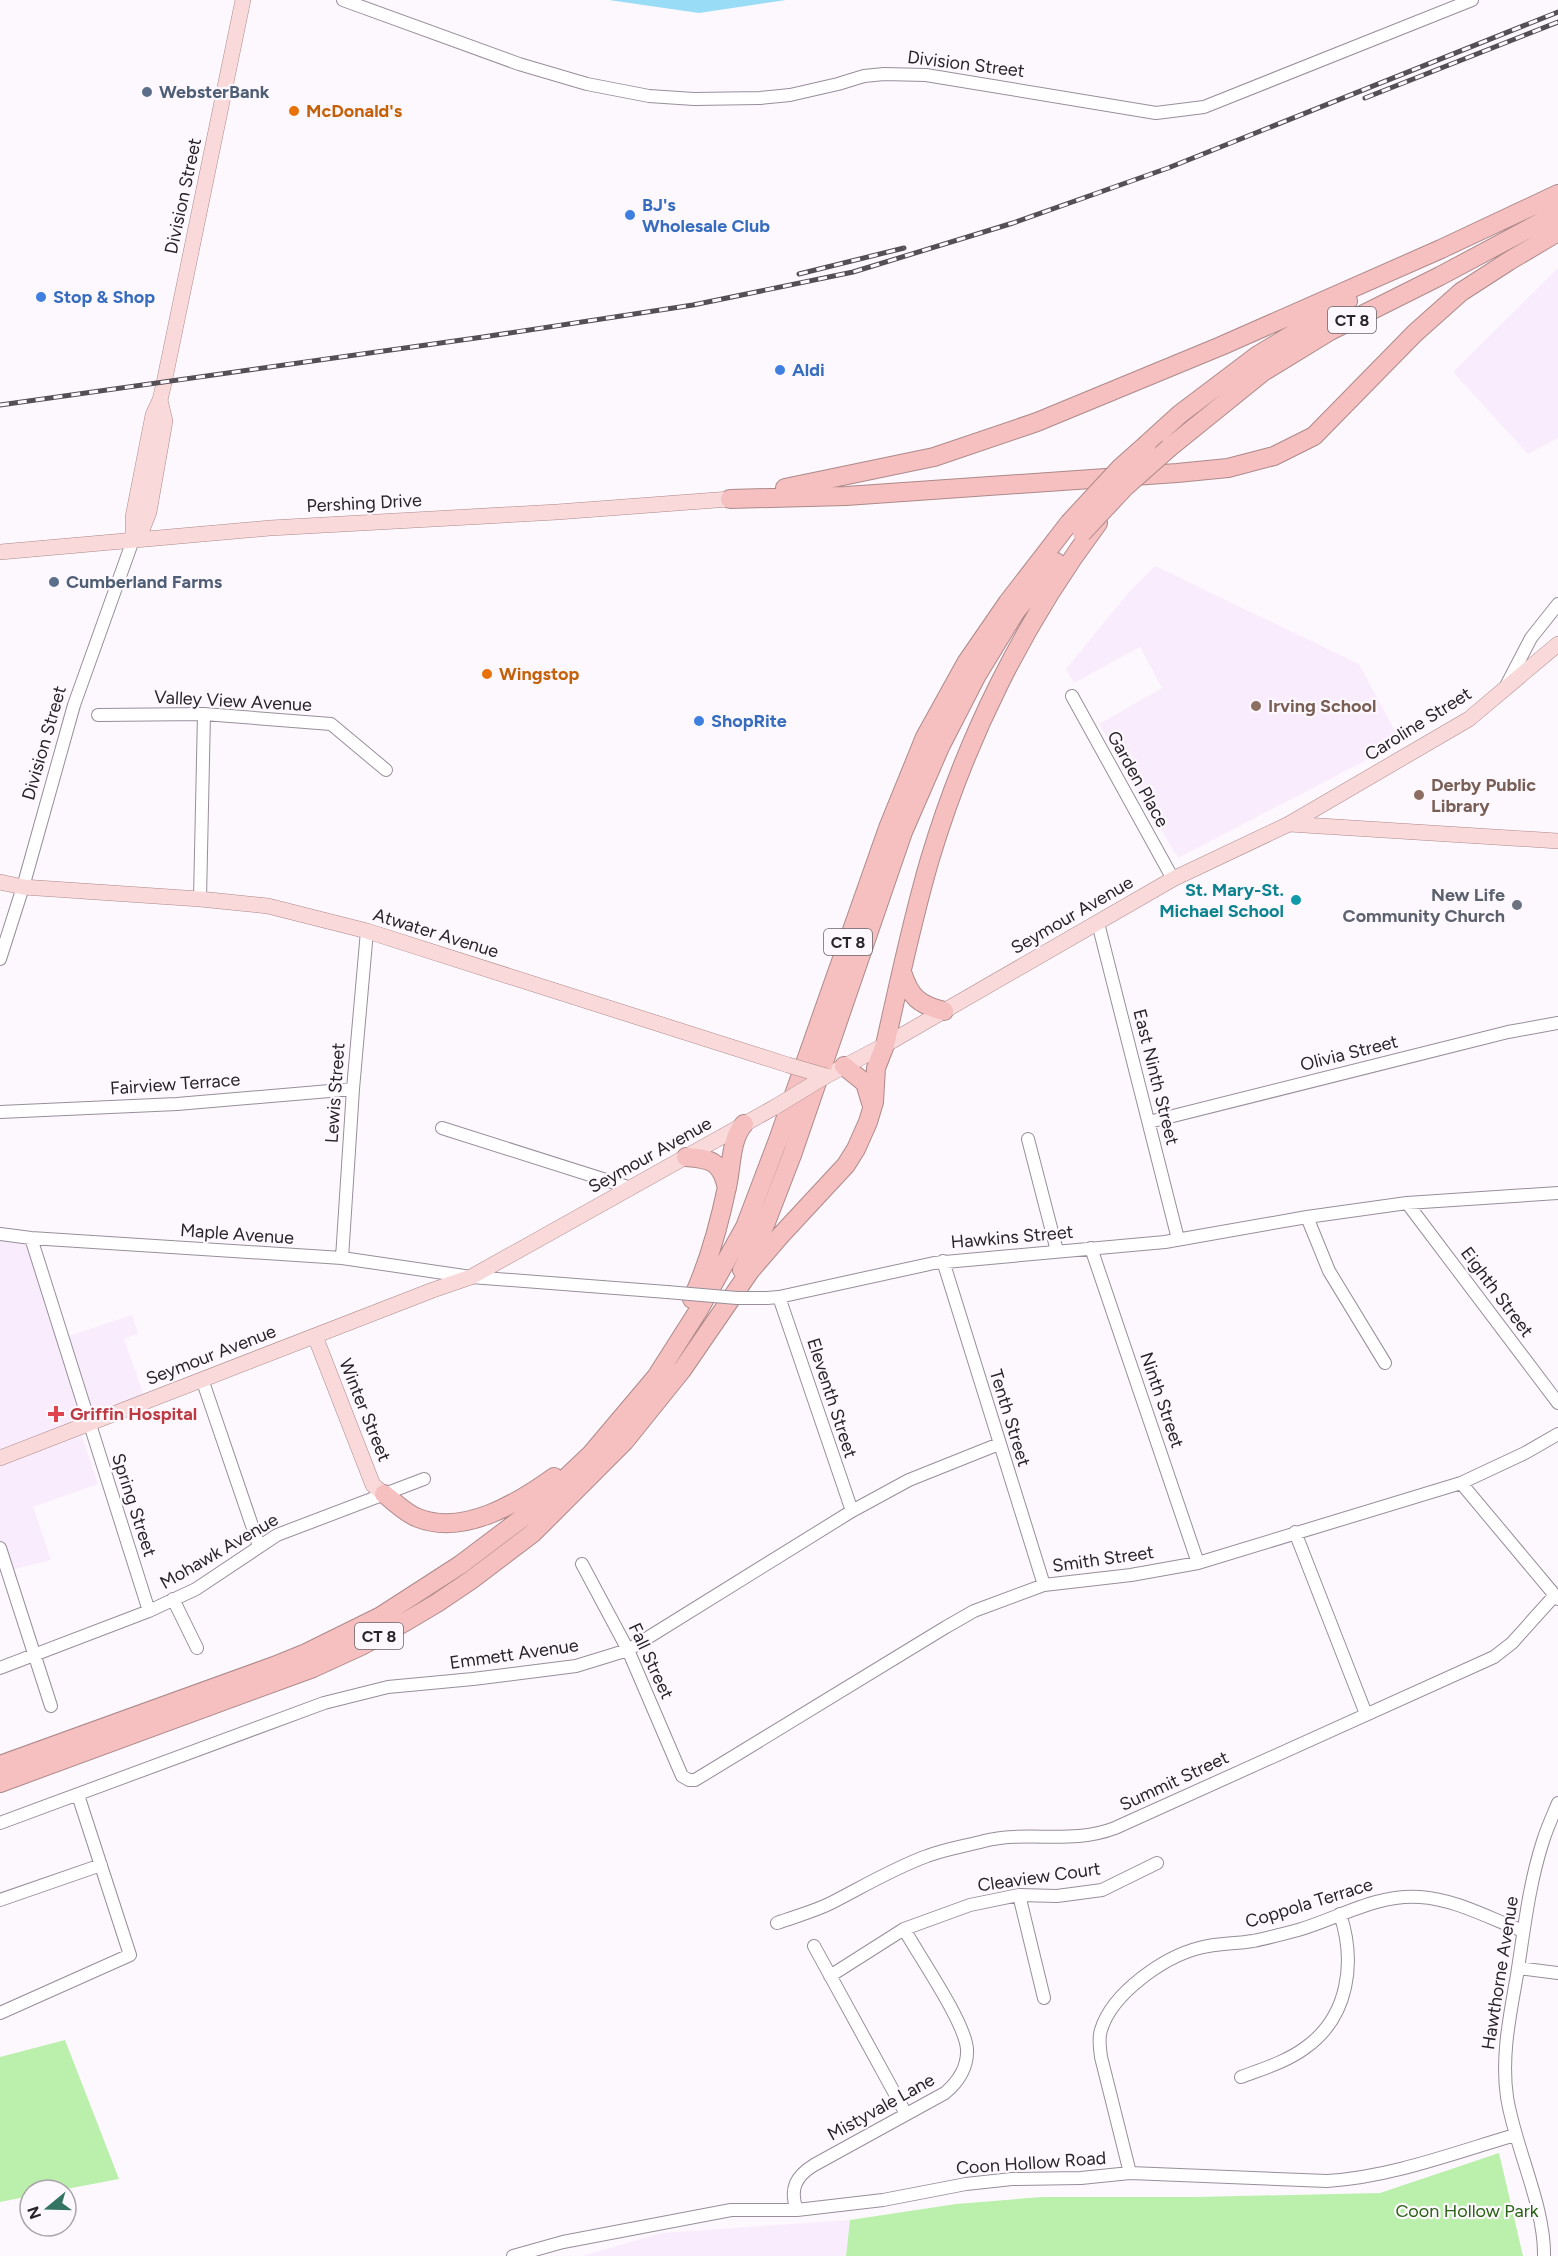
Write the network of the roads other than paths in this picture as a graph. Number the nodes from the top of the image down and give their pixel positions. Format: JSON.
{"nodes":[{"id":1,"x":243,"y":0,"type":"edge"},
{"id":2,"x":343,"y":0,"type":"edge"},
{"id":3,"x":1472,"y":0,"type":"edge"},
{"id":4,"x":1558,"y":194,"type":"edge"},
{"id":5,"x":1555,"y":221,"type":"edge"},
{"id":6,"x":1441,"y":249,"type":"junction"},
{"id":7,"x":730,"y":499,"type":"junction"},
{"id":8,"x":1080,"y":530,"type":"junction"},
{"id":9,"x":133,"y":540,"type":"junction"},
{"id":10,"x":0,"y":552,"type":"edge"},
{"id":11,"x":1558,"y":604,"type":"edge"},
{"id":12,"x":1558,"y":644,"type":"edge"},
{"id":13,"x":1504,"y":690,"type":"junction"},
{"id":14,"x":1072,"y":696,"type":"dead end"},
{"id":15,"x":204,"y":714,"type":"junction"},
{"id":16,"x":98,"y":715,"type":"dead end"},
{"id":17,"x":386,"y":770,"type":"dead end"},
{"id":18,"x":1289,"y":824,"type":"junction"},
{"id":19,"x":1558,"y":841,"type":"edge"},
{"id":20,"x":1173,"y":879,"type":"junction"},
{"id":21,"x":0,"y":882,"type":"edge"},
{"id":22,"x":23,"y":887,"type":"junction"},
{"id":23,"x":200,"y":899,"type":"junction"},
{"id":24,"x":1098,"y":923,"type":"junction"},
{"id":25,"x":367,"y":931,"type":"junction"},
{"id":26,"x":0,"y":959,"type":"edge"},
{"id":27,"x":902,"y":972,"type":"junction"},
{"id":28,"x":944,"y":1011,"type":"junction"},
{"id":29,"x":1558,"y":1023,"type":"edge"},
{"id":30,"x":885,"y":1045,"type":"junction"},
{"id":31,"x":834,"y":1072,"type":"junction"},
{"id":32,"x":353,"y":1089,"type":"junction"},
{"id":33,"x":871,"y":1110,"type":"junction"},
{"id":34,"x":0,"y":1112,"type":"edge"},
{"id":35,"x":1149,"y":1122,"type":"junction"},
{"id":36,"x":744,"y":1124,"type":"junction"},
{"id":37,"x":442,"y":1128,"type":"dead end"},
{"id":38,"x":1028,"y":1139,"type":"dead end"},
{"id":39,"x":686,"y":1157,"type":"junction"},
{"id":40,"x":631,"y":1188,"type":"junction"},
{"id":41,"x":727,"y":1188,"type":"junction"},
{"id":42,"x":1558,"y":1193,"type":"edge"},
{"id":43,"x":1407,"y":1203,"type":"junction"},
{"id":44,"x":1306,"y":1216,"type":"junction"},
{"id":45,"x":0,"y":1234,"type":"edge"},
{"id":46,"x":31,"y":1238,"type":"junction"},
{"id":47,"x":1178,"y":1239,"type":"junction"},
{"id":48,"x":1091,"y":1248,"type":"junction"},
{"id":49,"x":1057,"y":1251,"type":"junction"},
{"id":50,"x":342,"y":1258,"type":"junction"},
{"id":51,"x":943,"y":1262,"type":"junction"},
{"id":52,"x":471,"y":1277,"type":"junction"},
{"id":53,"x":773,"y":1297,"type":"junction"},
{"id":54,"x":315,"y":1336,"type":"junction"},
{"id":55,"x":1385,"y":1364,"type":"dead end"},
{"id":56,"x":682,"y":1370,"type":"junction"},
{"id":57,"x":656,"y":1377,"type":"junction"},
{"id":58,"x":202,"y":1379,"type":"junction"},
{"id":59,"x":1558,"y":1403,"type":"edge"},
{"id":60,"x":89,"y":1423,"type":"junction"},
{"id":61,"x":1558,"y":1434,"type":"edge"},
{"id":62,"x":999,"y":1444,"type":"junction"},
{"id":63,"x":591,"y":1454,"type":"junction"},
{"id":64,"x":0,"y":1458,"type":"edge"},
{"id":65,"x":424,"y":1479,"type":"dead end"},
{"id":66,"x":1461,"y":1483,"type":"junction"},
{"id":67,"x":384,"y":1494,"type":"junction"},
{"id":68,"x":852,"y":1511,"type":"junction"},
{"id":69,"x":1295,"y":1532,"type":"junction"},
{"id":70,"x":259,"y":1546,"type":"junction"},
{"id":71,"x":0,"y":1548,"type":"edge"},
{"id":72,"x":1198,"y":1563,"type":"junction"},
{"id":73,"x":582,"y":1564,"type":"dead end"},
{"id":74,"x":1044,"y":1585,"type":"junction"},
{"id":75,"x":1556,"y":1597,"type":"edge"},
{"id":76,"x":173,"y":1599,"type":"junction"},
{"id":77,"x":149,"y":1611,"type":"junction"},
{"id":78,"x":197,"y":1648,"type":"dead end"},
{"id":79,"x":628,"y":1650,"type":"junction"},
{"id":80,"x":35,"y":1654,"type":"junction"},
{"id":81,"x":0,"y":1668,"type":"edge"},
{"id":82,"x":51,"y":1706,"type":"dead end"},
{"id":83,"x":1366,"y":1714,"type":"junction"},
{"id":84,"x":0,"y":1765,"type":"edge"},
{"id":85,"x":682,"y":1776,"type":"joint"},
{"id":86,"x":0,"y":1783,"type":"edge"},
{"id":87,"x":78,"y":1795,"type":"junction"},
{"id":88,"x":1558,"y":1803,"type":"edge"},
{"id":89,"x":0,"y":1823,"type":"edge"},
{"id":90,"x":1157,"y":1863,"type":"dead end"},
{"id":91,"x":101,"y":1865,"type":"junction"},
{"id":92,"x":1019,"y":1895,"type":"junction"},
{"id":93,"x":0,"y":1900,"type":"edge"},
{"id":94,"x":1340,"y":1914,"type":"junction"},
{"id":95,"x":777,"y":1923,"type":"dead end"},
{"id":96,"x":904,"y":1929,"type":"junction"},
{"id":97,"x":1523,"y":1931,"type":"junction"},
{"id":98,"x":814,"y":1946,"type":"dead end"},
{"id":99,"x":1518,"y":1968,"type":"junction"},
{"id":100,"x":1558,"y":1973,"type":"edge"},
{"id":101,"x":830,"y":1976,"type":"junction"},
{"id":102,"x":1044,"y":1998,"type":"dead end"},
{"id":103,"x":0,"y":2013,"type":"edge"},
{"id":104,"x":1241,"y":2077,"type":"dead end"},
{"id":105,"x":906,"y":2114,"type":"junction"},
{"id":106,"x":1515,"y":2135,"type":"junction"},
{"id":107,"x":1130,"y":2173,"type":"junction"},
{"id":108,"x":797,"y":2210,"type":"junction"},
{"id":109,"x":513,"y":2256,"type":"edge"},
{"id":110,"x":1544,"y":2256,"type":"edge"}],
"edges":[{"from":1,"to":9,"type":"main road","name":"Division Street"},
{"from":2,"to":3,"type":"street","name":"Division Street"},
{"from":4,"to":6,"type":"highway","number":"CT 8"},
{"from":5,"to":7,"type":"highway"},
{"from":5,"to":8,"type":"highway","number":"CT 8","bridge":true},
{"from":6,"to":7,"type":"highway"},
{"from":6,"to":8,"type":"highway","number":"CT 8","bridge":true},
{"from":7,"to":9,"type":"main road","name":"Pershing Drive"},
{"from":8,"to":27,"type":"highway"},
{"from":8,"to":56,"type":"highway","number":"CT 8"},
{"from":8,"to":57,"type":"highway","number":"CT 8"},
{"from":9,"to":10,"type":"main road","name":"Pershing Drive"},
{"from":9,"to":22,"type":"street","name":"Division Street"},
{"from":11,"to":13,"type":"street"},
{"from":12,"to":13,"type":"main road","name":"Caroline Street"},
{"from":13,"to":18,"type":"main road","name":"Caroline Street"},
{"from":14,"to":20,"type":"street","name":"Garden Place"},
{"from":15,"to":16,"type":"street","name":"Valley View Avenue"},
{"from":15,"to":17,"type":"street","name":"Valley View Avenue"},
{"from":15,"to":23,"type":"street"},
{"from":18,"to":19,"type":"main road"},
{"from":18,"to":20,"type":"main road","name":"Seymour Avenue"},
{"from":20,"to":24,"type":"main road","name":"Seymour Avenue"},
{"from":21,"to":22,"type":"main road","name":"Atwater Avenue"},
{"from":22,"to":23,"type":"main road","name":"Atwater Avenue"},
{"from":22,"to":26,"type":"street","name":"Division Street"},
{"from":23,"to":25,"type":"main road","name":"Atwater Avenue"},
{"from":24,"to":28,"type":"main road","name":"Seymour Avenue"},
{"from":24,"to":35,"type":"street","name":"East Ninth Street"},
{"from":25,"to":31,"type":"main road","name":"Atwater Avenue","bridge":true},
{"from":25,"to":32,"type":"street","name":"Lewis Street"},
{"from":27,"to":28,"type":"highway"},
{"from":27,"to":30,"type":"highway"},
{"from":28,"to":30,"type":"main road","name":"Seymour Avenue"},
{"from":29,"to":35,"type":"street","name":"Olivia Street"},
{"from":30,"to":31,"type":"main road","name":"Seymour Avenue"},
{"from":30,"to":33,"type":"highway"},
{"from":31,"to":33,"type":"highway"},
{"from":31,"to":36,"type":"main road","name":"Seymour Avenue","bridge":true},
{"from":32,"to":34,"type":"street","name":"Fairview Terrace"},
{"from":32,"to":50,"type":"street","name":"Lewis Street"},
{"from":33,"to":56,"type":"highway"},
{"from":35,"to":47,"type":"street","name":"East Ninth Street"},
{"from":36,"to":39,"type":"main road","name":"Seymour Avenue"},
{"from":36,"to":41,"type":"highway"},
{"from":37,"to":40,"type":"street"},
{"from":38,"to":49,"type":"street"},
{"from":39,"to":40,"type":"main road","name":"Seymour Avenue"},
{"from":39,"to":41,"type":"highway"},
{"from":40,"to":52,"type":"main road","name":"Seymour Avenue"},
{"from":41,"to":57,"type":"highway"},
{"from":42,"to":43,"type":"street","name":"Hawkins Street"},
{"from":43,"to":44,"type":"street","name":"Hawkins Street"},
{"from":43,"to":59,"type":"street","name":"Eighth Street"},
{"from":44,"to":47,"type":"street","name":"Hawkins Street"},
{"from":44,"to":55,"type":"street"},
{"from":45,"to":46,"type":"street","name":"Maple Avenue"},
{"from":46,"to":50,"type":"street","name":"Maple Avenue"},
{"from":46,"to":60,"type":"street","name":"Spring Street"},
{"from":47,"to":48,"type":"street","name":"Hawkins Street"},
{"from":48,"to":49,"type":"street","name":"Hawkins Street"},
{"from":48,"to":72,"type":"street","name":"Ninth Street"},
{"from":49,"to":51,"type":"street","name":"Hawkins Street"},
{"from":50,"to":52,"type":"street","name":"Maple Avenue"},
{"from":51,"to":53,"type":"street","name":"Hawkins Street"},
{"from":51,"to":62,"type":"street","name":"Tenth Street"},
{"from":52,"to":53,"type":"street","name":"Hawkins Street","bridge":true},
{"from":52,"to":54,"type":"main road","name":"Seymour Avenue"},
{"from":53,"to":68,"type":"street","name":"Eleventh Street"},
{"from":54,"to":58,"type":"main road","name":"Seymour Avenue"},
{"from":54,"to":67,"type":"main road","name":"Winter Street"},
{"from":56,"to":86,"type":"highway","number":"CT 8"},
{"from":57,"to":63,"type":"highway","number":"CT 8"},
{"from":58,"to":60,"type":"main road","name":"Seymour Avenue"},
{"from":58,"to":70,"type":"street"},
{"from":60,"to":64,"type":"main road","name":"Seymour Avenue"},
{"from":60,"to":77,"type":"street","name":"Spring Street"},
{"from":61,"to":66,"type":"street","name":"Smith Street"},
{"from":62,"to":68,"type":"street","name":"Emmett Avenue"},
{"from":62,"to":74,"type":"street","name":"Tenth Street"},
{"from":63,"to":67,"type":"highway"},
{"from":63,"to":84,"type":"highway","number":"CT 8"},
{"from":65,"to":67,"type":"street","name":"Mohawk Avenue"},
{"from":66,"to":69,"type":"street","name":"Smith Street"},
{"from":66,"to":75,"type":"street"},
{"from":67,"to":70,"type":"street","name":"Mohawk Avenue"},
{"from":68,"to":79,"type":"street","name":"Emmett Avenue"},
{"from":69,"to":72,"type":"street","name":"Smith Street"},
{"from":69,"to":83,"type":"street"},
{"from":70,"to":76,"type":"street","name":"Mohawk Avenue"},
{"from":71,"to":80,"type":"street"},
{"from":72,"to":74,"type":"street","name":"Smith Street"},
{"from":73,"to":79,"type":"street","name":"Fall Street"},
{"from":74,"to":85,"type":"street","name":"Smith Street"},
{"from":75,"to":83,"type":"street","name":"Summit Street"},
{"from":76,"to":77,"type":"street","name":"Mohawk Avenue"},
{"from":76,"to":78,"type":"street"},
{"from":77,"to":80,"type":"street","name":"Mohawk Avenue"},
{"from":79,"to":85,"type":"street","name":"Fall Street"},
{"from":79,"to":87,"type":"street","name":"Emmett Avenue"},
{"from":80,"to":81,"type":"street","name":"Mohawk Avenue"},
{"from":80,"to":82,"type":"street"},
{"from":83,"to":95,"type":"street","name":"Summit Street"},
{"from":87,"to":89,"type":"street","name":"Emmett Avenue"},
{"from":87,"to":91,"type":"street"},
{"from":88,"to":97,"type":"street","name":"Hawthorne Avenue"},
{"from":90,"to":92,"type":"street","name":"Cleaview Court"},
{"from":91,"to":93,"type":"street"},
{"from":91,"to":103,"type":"street"},
{"from":92,"to":96,"type":"street","name":"Cleaview Court"},
{"from":92,"to":102,"type":"street"},
{"from":94,"to":97,"type":"street","name":"Coppola Terrace"},
{"from":94,"to":104,"type":"street"},
{"from":94,"to":107,"type":"street","name":"Coppola Terrace"},
{"from":96,"to":101,"type":"street","name":"Cleaview Court"},
{"from":96,"to":105,"type":"street","name":"Mistyvale Lane"},
{"from":97,"to":99,"type":"street","name":"Hawthorne Avenue"},
{"from":98,"to":101,"type":"street"},
{"from":99,"to":100,"type":"street"},
{"from":99,"to":106,"type":"street","name":"Hawthorne Avenue"},
{"from":101,"to":105,"type":"street"},
{"from":105,"to":108,"type":"street","name":"Mistyvale Lane"},
{"from":106,"to":107,"type":"street","name":"Coon Hollow Road"},
{"from":106,"to":110,"type":"street","name":"Hawthorne Avenue"},
{"from":107,"to":108,"type":"street","name":"Coon Hollow Road"},
{"from":108,"to":109,"type":"street","name":"Coon Hollow Road"}]}
